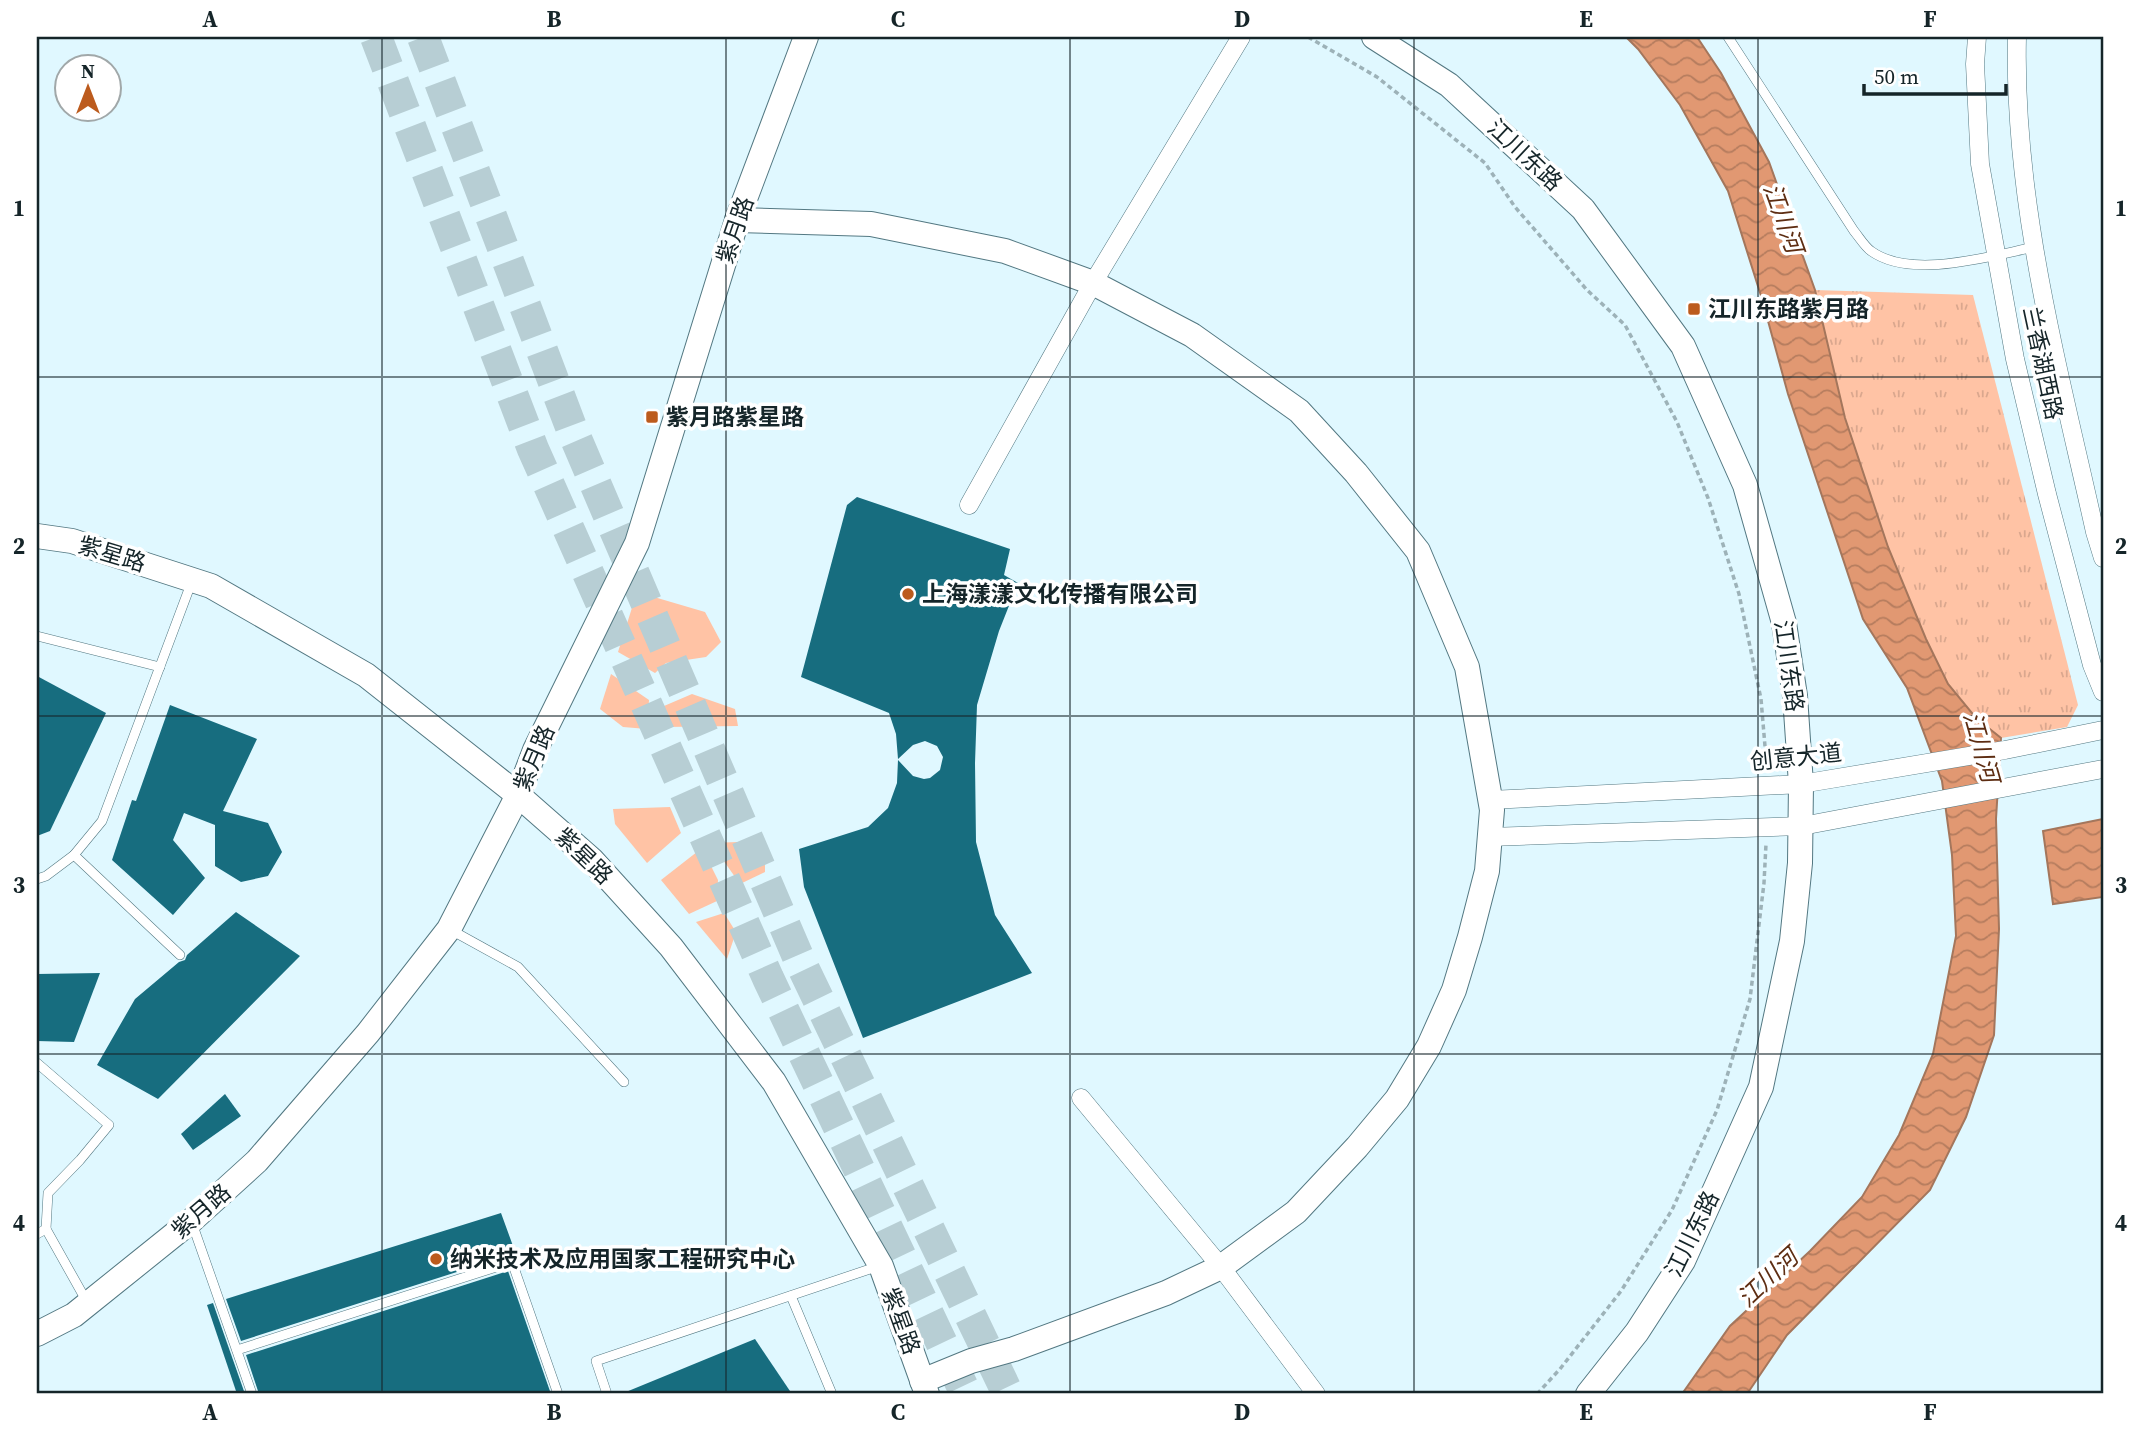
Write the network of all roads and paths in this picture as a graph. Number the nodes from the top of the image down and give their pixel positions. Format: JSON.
{"nodes":[{"id":1,"x":806,"y":37,"type":"edge"},
{"id":2,"x":1241,"y":37,"type":"edge"},
{"id":3,"x":1308,"y":37,"type":"edge"},
{"id":4,"x":1374,"y":37,"type":"edge"},
{"id":5,"x":1728,"y":37,"type":"edge"},
{"id":6,"x":1977,"y":37,"type":"edge"},
{"id":7,"x":2017,"y":37,"type":"edge"},
{"id":8,"x":737,"y":220,"type":"junction"},
{"id":9,"x":2035,"y":247,"type":"junction"},
{"id":10,"x":1996,"y":254,"type":"junction"},
{"id":11,"x":1093,"y":283,"type":"junction"},
{"id":12,"x":968,"y":505,"type":"dead end"},
{"id":13,"x":37,"y":536,"type":"edge"},
{"id":14,"x":2103,"y":558,"type":"edge"},
{"id":15,"x":192,"y":580,"type":"junction"},
{"id":16,"x":37,"y":636,"type":"edge"},
{"id":17,"x":160,"y":667,"type":"junction"},
{"id":18,"x":2103,"y":692,"type":"edge"},
{"id":19,"x":2103,"y":730,"type":"edge"},
{"id":20,"x":2103,"y":769,"type":"edge"},
{"id":21,"x":1801,"y":784,"type":"junction"},
{"id":22,"x":1768,"y":786,"type":"junction"},
{"id":23,"x":518,"y":795,"type":"junction"},
{"id":24,"x":1490,"y":800,"type":"junction"},
{"id":25,"x":1802,"y":826,"type":"junction"},
{"id":26,"x":1766,"y":828,"type":"junction"},
{"id":27,"x":1489,"y":837,"type":"junction"},
{"id":28,"x":74,"y":855,"type":"junction"},
{"id":29,"x":37,"y":879,"type":"edge"},
{"id":30,"x":449,"y":929,"type":"junction"},
{"id":31,"x":180,"y":955,"type":"dead end"},
{"id":32,"x":37,"y":1063,"type":"edge"},
{"id":33,"x":624,"y":1082,"type":"dead end"},
{"id":34,"x":1081,"y":1098,"type":"dead end"},
{"id":35,"x":191,"y":1221,"type":"junction"},
{"id":36,"x":46,"y":1229,"type":"junction"},
{"id":37,"x":37,"y":1234,"type":"edge"},
{"id":38,"x":881,"y":1266,"type":"junction"},
{"id":39,"x":1221,"y":1267,"type":"junction"},
{"id":40,"x":791,"y":1296,"type":"junction"},
{"id":41,"x":87,"y":1304,"type":"junction"},
{"id":42,"x":37,"y":1334,"type":"edge"},
{"id":43,"x":237,"y":1350,"type":"junction"},
{"id":44,"x":925,"y":1387,"type":"edge"},
{"id":45,"x":252,"y":1394,"type":"edge"},
{"id":46,"x":558,"y":1394,"type":"edge"},
{"id":47,"x":607,"y":1394,"type":"edge"},
{"id":48,"x":832,"y":1394,"type":"edge"},
{"id":49,"x":1316,"y":1394,"type":"edge"},
{"id":50,"x":1537,"y":1394,"type":"edge"},
{"id":51,"x":1588,"y":1394,"type":"edge"}],
"edges":[{"from":1,"to":8,"type":"street","name":"紫月路"},
{"from":2,"to":11,"type":"street"},
{"from":3,"to":22,"type":"path"},
{"from":4,"to":21,"type":"street","name":"江川东路"},
{"from":5,"to":10,"type":"lane"},
{"from":6,"to":10,"type":"street","name":"兰香湖西路"},
{"from":7,"to":9,"type":"street","name":"兰香湖西路"},
{"from":8,"to":11,"type":"street"},
{"from":8,"to":23,"type":"street","name":"紫月路"},
{"from":9,"to":10,"type":"lane"},
{"from":9,"to":14,"type":"street","name":"兰香湖西路"},
{"from":10,"to":18,"type":"street","name":"兰香湖西路"},
{"from":11,"to":12,"type":"street"},
{"from":11,"to":24,"type":"street"},
{"from":13,"to":15,"type":"street","name":"紫星路"},
{"from":15,"to":17,"type":"lane"},
{"from":15,"to":23,"type":"street","name":"紫星路"},
{"from":16,"to":17,"type":"lane"},
{"from":17,"to":28,"type":"lane"},
{"from":19,"to":21,"type":"street","name":"创意大道"},
{"from":20,"to":25,"type":"street"},
{"from":21,"to":22,"type":"street","name":"创意大道"},
{"from":21,"to":25,"type":"street","name":"江川东路"},
{"from":22,"to":24,"type":"street","name":"创意大道"},
{"from":23,"to":30,"type":"street","name":"紫月路"},
{"from":23,"to":38,"type":"street","name":"紫星路"},
{"from":24,"to":27,"type":"street"},
{"from":25,"to":26,"type":"street"},
{"from":25,"to":51,"type":"street","name":"江川东路"},
{"from":26,"to":27,"type":"street"},
{"from":26,"to":50,"type":"path"},
{"from":27,"to":39,"type":"street"},
{"from":28,"to":29,"type":"lane"},
{"from":28,"to":31,"type":"lane"},
{"from":30,"to":33,"type":"lane"},
{"from":30,"to":35,"type":"street","name":"紫月路"},
{"from":32,"to":36,"type":"lane"},
{"from":34,"to":39,"type":"street"},
{"from":35,"to":41,"type":"street","name":"紫月路"},
{"from":35,"to":43,"type":"lane"},
{"from":36,"to":37,"type":"lane"},
{"from":36,"to":41,"type":"lane"},
{"from":38,"to":40,"type":"lane"},
{"from":38,"to":44,"type":"street","name":"紫星路"},
{"from":39,"to":44,"type":"street"},
{"from":39,"to":49,"type":"street"},
{"from":40,"to":47,"type":"lane"},
{"from":40,"to":48,"type":"lane"},
{"from":41,"to":42,"type":"street","name":"紫月路"},
{"from":43,"to":45,"type":"lane"},
{"from":43,"to":46,"type":"lane"}]}
